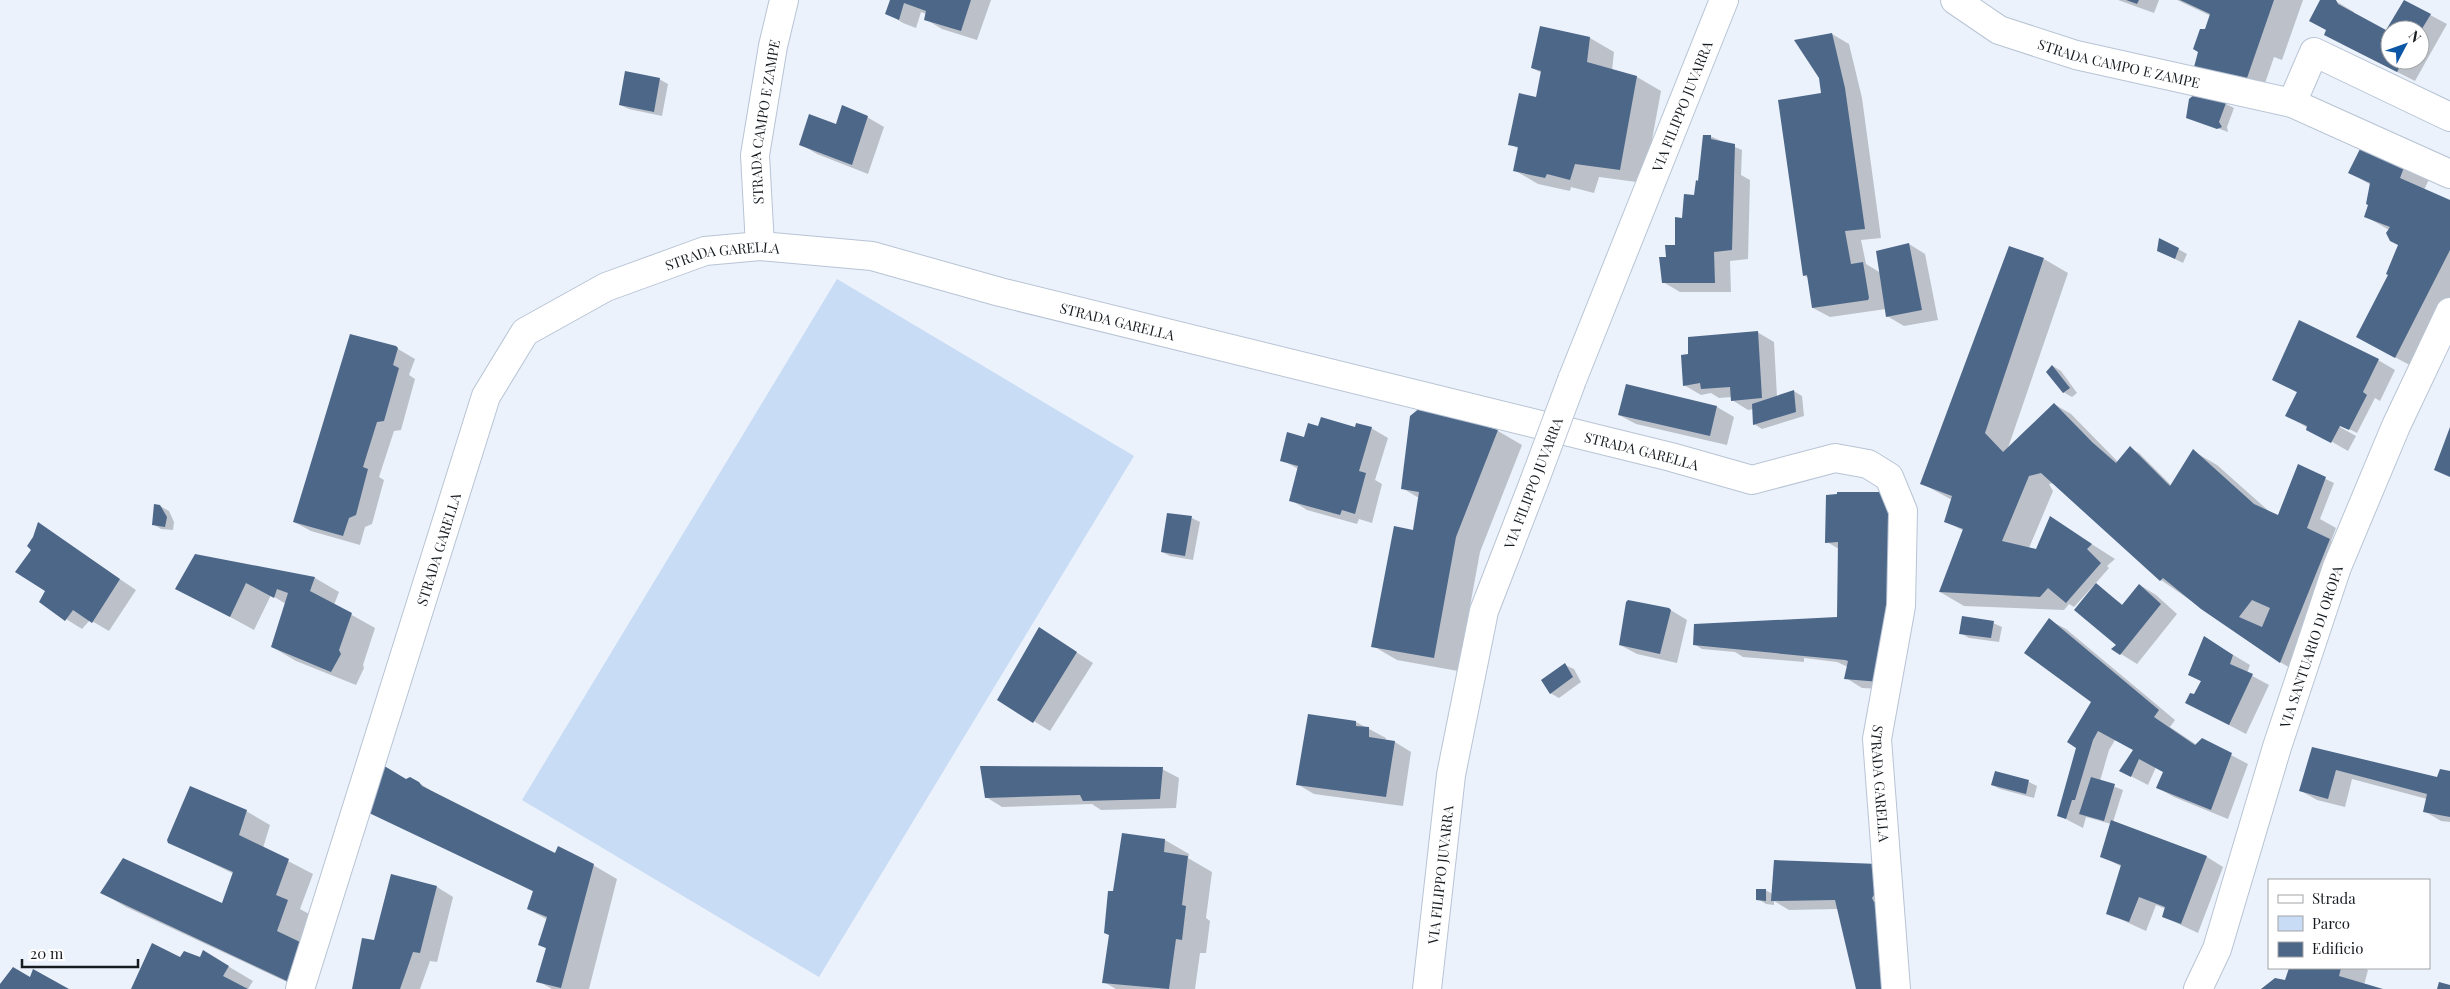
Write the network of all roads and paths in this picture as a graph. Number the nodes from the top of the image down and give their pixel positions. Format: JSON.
{"nodes":[{"id":1,"x":784,"y":0,"type":"edge"},
{"id":2,"x":1724,"y":0,"type":"edge"},
{"id":3,"x":1955,"y":0,"type":"edge"},
{"id":4,"x":2292,"y":103,"type":"junction"},
{"id":5,"x":2450,"y":117,"type":"edge"},
{"id":6,"x":2450,"y":174,"type":"edge"},
{"id":7,"x":760,"y":246,"type":"junction"},
{"id":8,"x":2450,"y":312,"type":"edge"},
{"id":9,"x":300,"y":989,"type":"edge"},
{"id":10,"x":1426,"y":989,"type":"edge"},
{"id":11,"x":1896,"y":989,"type":"edge"},
{"id":12,"x":2198,"y":989,"type":"edge"}],
"edges":[{"from":1,"to":7,"type":"street","name":"STRADA CAMPO E ZAMPE"},
{"from":2,"to":10,"type":"street","name":"VIA FILIPPO JUVARRA","bridge":true},
{"from":3,"to":4,"type":"street","name":"STRADA CAMPO E ZAMPE"},
{"from":4,"to":5,"type":"street"},
{"from":4,"to":6,"type":"street","name":"STRADA CAMPO E ZAMPE"},
{"from":7,"to":9,"type":"street","name":"STRADA GARELLA"},
{"from":7,"to":11,"type":"street","name":"STRADA GARELLA"},
{"from":8,"to":12,"type":"street","name":"VIA SANTUARIO DI OROPA"}]}
